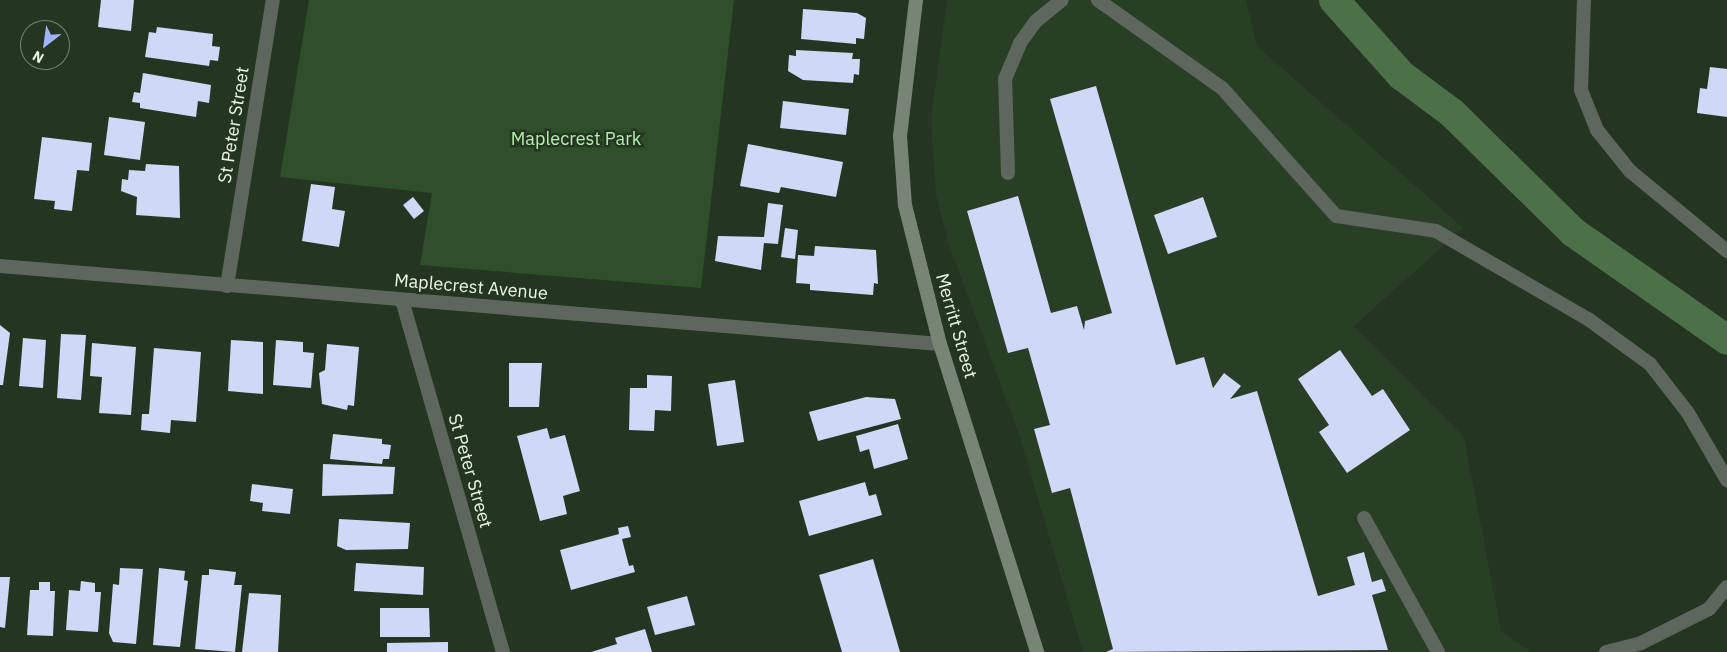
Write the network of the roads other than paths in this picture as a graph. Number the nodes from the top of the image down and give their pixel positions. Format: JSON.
{"nodes":[{"id":1,"x":273,"y":0,"type":"edge"},
{"id":2,"x":916,"y":0,"type":"edge"},
{"id":3,"x":1062,"y":0,"type":"edge"},
{"id":4,"x":1098,"y":0,"type":"edge"},
{"id":5,"x":1584,"y":0,"type":"edge"},
{"id":6,"x":1008,"y":173,"type":"dead end"},
{"id":7,"x":1727,"y":251,"type":"edge"},
{"id":8,"x":0,"y":266,"type":"edge"},
{"id":9,"x":227,"y":286,"type":"junction"},
{"id":10,"x":402,"y":300,"type":"junction"},
{"id":11,"x":940,"y":344,"type":"junction"},
{"id":12,"x":1727,"y":480,"type":"edge"},
{"id":13,"x":1364,"y":518,"type":"dead end"},
{"id":14,"x":1727,"y":587,"type":"edge"},
{"id":15,"x":503,"y":652,"type":"edge"},
{"id":16,"x":1037,"y":652,"type":"edge"},
{"id":17,"x":1438,"y":652,"type":"edge"},
{"id":18,"x":1606,"y":652,"type":"edge"}],
"edges":[{"from":1,"to":9,"type":"street","name":"St Peter Street"},
{"from":2,"to":11,"type":"main road","name":"Merritt Street"},
{"from":3,"to":6,"type":"street"},
{"from":4,"to":12,"type":"street"},
{"from":5,"to":7,"type":"street"},
{"from":8,"to":9,"type":"street","name":"Maplecrest Avenue"},
{"from":9,"to":10,"type":"street","name":"Maplecrest Avenue"},
{"from":10,"to":11,"type":"street","name":"Maplecrest Avenue"},
{"from":10,"to":15,"type":"street","name":"St Peter Street"},
{"from":11,"to":16,"type":"main road","name":"Merritt Street"},
{"from":13,"to":17,"type":"street"},
{"from":14,"to":18,"type":"street"}]}
